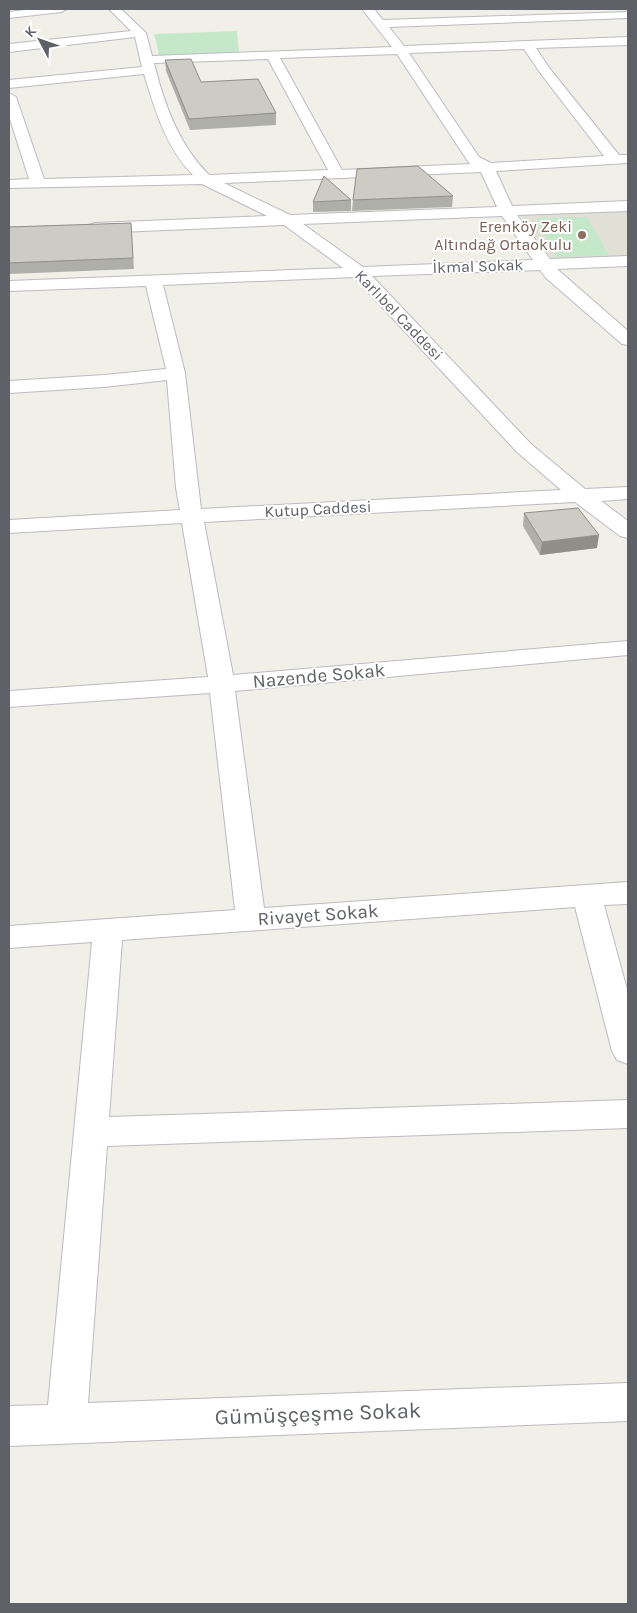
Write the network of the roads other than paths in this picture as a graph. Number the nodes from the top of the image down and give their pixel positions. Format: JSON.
{"nodes":[{"id":1,"x":61,"y":9,"type":"edge"},
{"id":2,"x":115,"y":9,"type":"edge"},
{"id":3,"x":368,"y":9,"type":"edge"},
{"id":4,"x":9,"y":15,"type":"edge"},
{"id":5,"x":628,"y":15,"type":"edge"},
{"id":6,"x":380,"y":24,"type":"junction"},
{"id":7,"x":140,"y":33,"type":"junction"},
{"id":8,"x":628,"y":41,"type":"edge"},
{"id":9,"x":528,"y":45,"type":"junction"},
{"id":10,"x":9,"y":48,"type":"edge"},
{"id":11,"x":401,"y":50,"type":"junction"},
{"id":12,"x":272,"y":55,"type":"junction"},
{"id":13,"x":148,"y":65,"type":"junction"},
{"id":14,"x":9,"y":84,"type":"edge"},
{"id":15,"x":9,"y":98,"type":"edge"},
{"id":16,"x":622,"y":160,"type":"edge"},
{"id":17,"x":486,"y":166,"type":"junction"},
{"id":18,"x":338,"y":175,"type":"junction"},
{"id":19,"x":206,"y":180,"type":"junction"},
{"id":20,"x":9,"y":184,"type":"edge"},
{"id":21,"x":38,"y":184,"type":"junction"},
{"id":22,"x":628,"y":206,"type":"edge"},
{"id":23,"x":507,"y":212,"type":"junction"},
{"id":24,"x":289,"y":221,"type":"junction"},
{"id":25,"x":76,"y":229,"type":"edge"},
{"id":26,"x":628,"y":261,"type":"edge"},
{"id":27,"x":545,"y":264,"type":"junction"},
{"id":28,"x":358,"y":271,"type":"junction"},
{"id":29,"x":153,"y":280,"type":"junction"},
{"id":30,"x":9,"y":286,"type":"edge"},
{"id":31,"x":628,"y":340,"type":"edge"},
{"id":32,"x":176,"y":373,"type":"junction"},
{"id":33,"x":9,"y":387,"type":"edge"},
{"id":34,"x":624,"y":493,"type":"edge"},
{"id":35,"x":579,"y":496,"type":"junction"},
{"id":36,"x":192,"y":516,"type":"junction"},
{"id":37,"x":9,"y":528,"type":"edge"},
{"id":38,"x":628,"y":531,"type":"edge"},
{"id":39,"x":628,"y":648,"type":"edge"},
{"id":40,"x":222,"y":684,"type":"junction"},
{"id":41,"x":9,"y":699,"type":"edge"},
{"id":42,"x":628,"y":893,"type":"edge"},
{"id":43,"x":587,"y":896,"type":"junction"},
{"id":44,"x":251,"y":919,"type":"junction"},
{"id":45,"x":108,"y":930,"type":"junction"},
{"id":46,"x":9,"y":937,"type":"edge"},
{"id":47,"x":628,"y":1051,"type":"edge"},
{"id":48,"x":628,"y":1114,"type":"edge"},
{"id":49,"x":90,"y":1132,"type":"junction"},
{"id":50,"x":628,"y":1402,"type":"edge"},
{"id":51,"x":66,"y":1424,"type":"junction"},
{"id":52,"x":9,"y":1426,"type":"edge"}],
"edges":[{"from":1,"to":4,"type":"street"},
{"from":2,"to":7,"type":"street"},
{"from":3,"to":6,"type":"street"},
{"from":5,"to":6,"type":"street"},
{"from":6,"to":11,"type":"street"},
{"from":7,"to":10,"type":"street"},
{"from":7,"to":13,"type":"street","name":"Karlıbel Caddesi"},
{"from":8,"to":9,"type":"street"},
{"from":9,"to":11,"type":"street"},
{"from":9,"to":16,"type":"street"},
{"from":11,"to":12,"type":"street"},
{"from":11,"to":17,"type":"street"},
{"from":12,"to":13,"type":"street"},
{"from":12,"to":18,"type":"street"},
{"from":13,"to":14,"type":"street"},
{"from":13,"to":19,"type":"street","name":"Karlıbel Caddesi"},
{"from":15,"to":21,"type":"street"},
{"from":16,"to":17,"type":"street"},
{"from":17,"to":18,"type":"street"},
{"from":17,"to":23,"type":"street"},
{"from":18,"to":19,"type":"street"},
{"from":19,"to":21,"type":"street"},
{"from":19,"to":24,"type":"street","name":"Karlıbel Caddesi"},
{"from":20,"to":21,"type":"street"},
{"from":22,"to":23,"type":"street"},
{"from":23,"to":24,"type":"street"},
{"from":23,"to":27,"type":"street"},
{"from":24,"to":25,"type":"street"},
{"from":24,"to":28,"type":"street","name":"Karlıbel Caddesi"},
{"from":26,"to":27,"type":"street","name":"İkmal Sokak"},
{"from":27,"to":28,"type":"street","name":"İkmal Sokak"},
{"from":27,"to":31,"type":"street"},
{"from":28,"to":29,"type":"street","name":"İkmal Sokak"},
{"from":28,"to":35,"type":"street","name":"Karlıbel Caddesi"},
{"from":29,"to":30,"type":"street","name":"İkmal Sokak"},
{"from":29,"to":32,"type":"street"},
{"from":32,"to":33,"type":"street"},
{"from":32,"to":36,"type":"street"},
{"from":34,"to":35,"type":"street","name":"Kutup Caddesi"},
{"from":35,"to":36,"type":"street","name":"Kutup Caddesi"},
{"from":35,"to":38,"type":"street","name":"Karlıbel Caddesi"},
{"from":36,"to":37,"type":"street","name":"Kutup Caddesi"},
{"from":36,"to":40,"type":"street"},
{"from":39,"to":40,"type":"street","name":"Nazende Sokak"},
{"from":40,"to":41,"type":"street","name":"Nazende Sokak"},
{"from":40,"to":44,"type":"street"},
{"from":42,"to":43,"type":"street","name":"Rivayet Sokak"},
{"from":43,"to":44,"type":"street","name":"Rivayet Sokak"},
{"from":43,"to":47,"type":"street"},
{"from":44,"to":45,"type":"street","name":"Rivayet Sokak"},
{"from":45,"to":46,"type":"street","name":"Rivayet Sokak"},
{"from":45,"to":49,"type":"street"},
{"from":48,"to":49,"type":"street"},
{"from":49,"to":51,"type":"street"},
{"from":50,"to":51,"type":"street","name":"Gümüşçeşme Sokak"},
{"from":51,"to":52,"type":"street","name":"Gümüşçeşme Sokak"}]}
